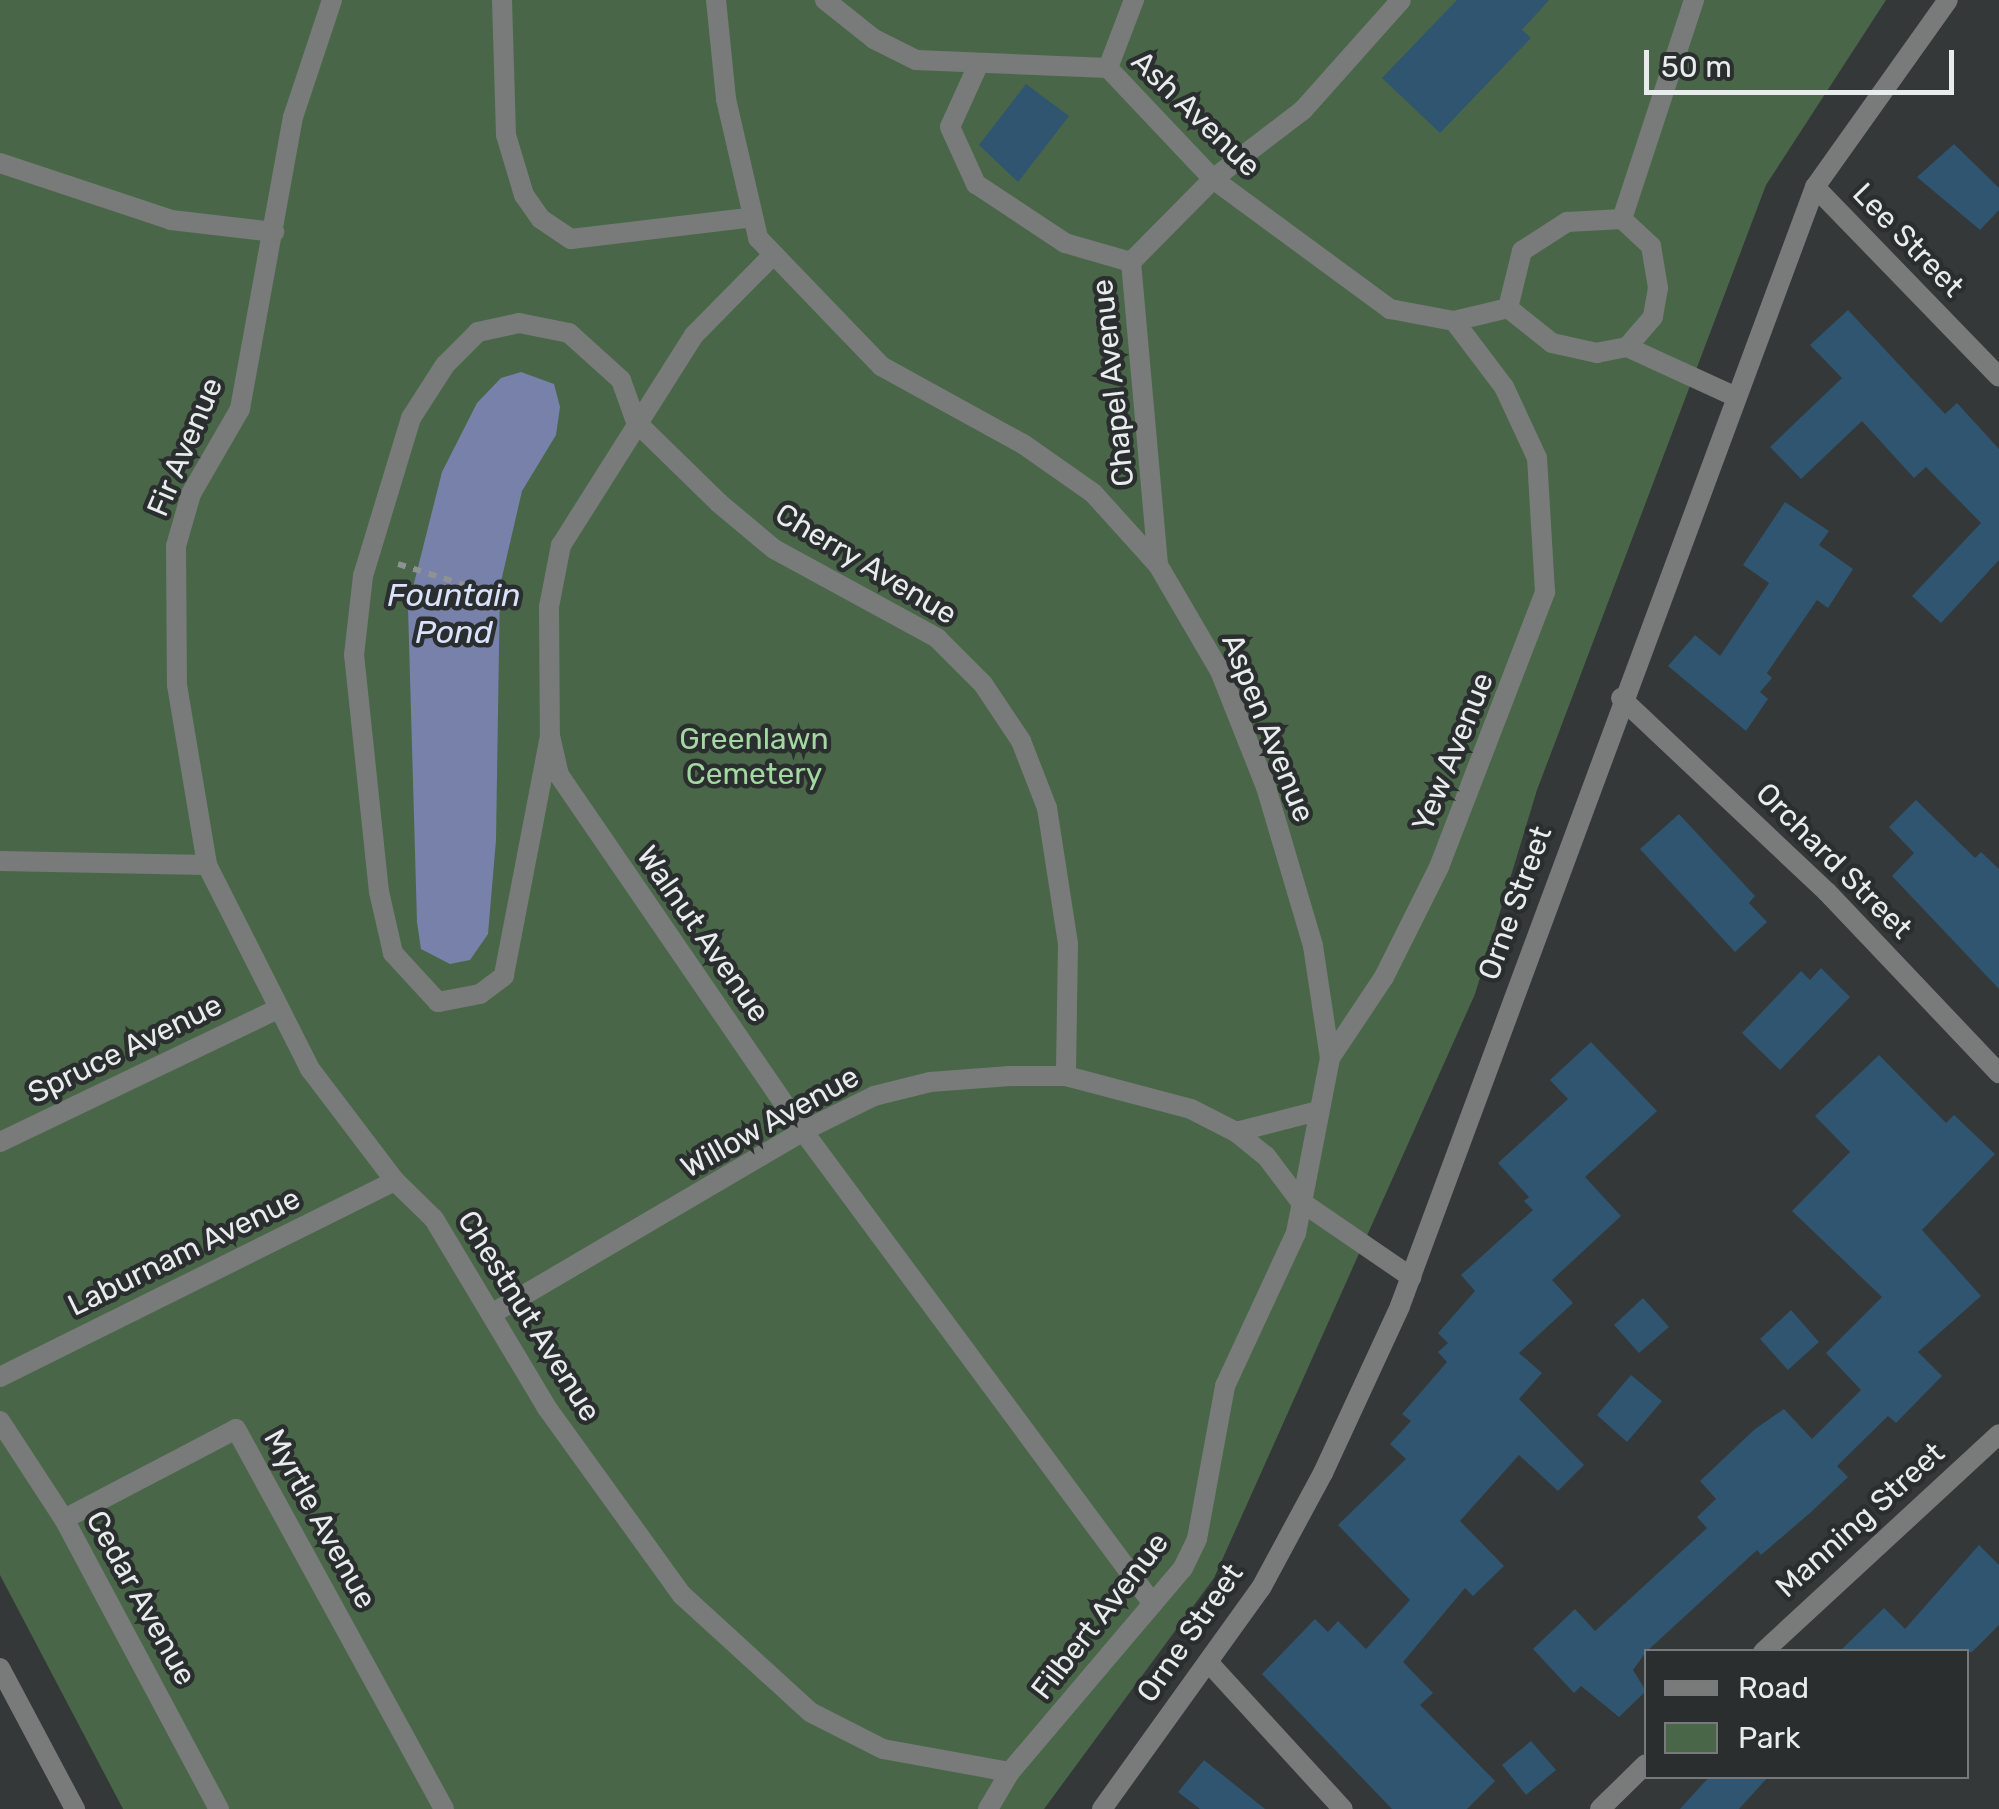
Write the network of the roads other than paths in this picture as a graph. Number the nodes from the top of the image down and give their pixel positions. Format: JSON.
{"nodes":[{"id":1,"x":332,"y":0,"type":"edge"},
{"id":2,"x":502,"y":0,"type":"edge"},
{"id":3,"x":716,"y":0,"type":"edge"},
{"id":4,"x":825,"y":0,"type":"edge"},
{"id":5,"x":1134,"y":0,"type":"edge"},
{"id":6,"x":1402,"y":0,"type":"edge"},
{"id":7,"x":1694,"y":0,"type":"edge"},
{"id":8,"x":1948,"y":0,"type":"edge"},
{"id":9,"x":980,"y":63,"type":"junction"},
{"id":10,"x":1108,"y":68,"type":"junction"},
{"id":11,"x":0,"y":163,"type":"edge"},
{"id":12,"x":1213,"y":179,"type":"junction"},
{"id":13,"x":1815,"y":187,"type":"junction"},
{"id":14,"x":748,"y":218,"type":"junction"},
{"id":15,"x":1622,"y":219,"type":"junction"},
{"id":16,"x":274,"y":232,"type":"junction"},
{"id":17,"x":773,"y":255,"type":"junction"},
{"id":18,"x":1131,"y":262,"type":"junction"},
{"id":19,"x":1508,"y":308,"type":"junction"},
{"id":20,"x":1454,"y":321,"type":"junction"},
{"id":21,"x":1627,"y":347,"type":"junction"},
{"id":22,"x":1999,"y":377,"type":"edge"},
{"id":23,"x":1734,"y":396,"type":"junction"},
{"id":24,"x":636,"y":422,"type":"junction"},
{"id":25,"x":1158,"y":565,"type":"junction"},
{"id":26,"x":1621,"y":698,"type":"junction"},
{"id":27,"x":550,"y":736,"type":"junction"},
{"id":28,"x":0,"y":861,"type":"edge"},
{"id":29,"x":207,"y":864,"type":"junction"},
{"id":30,"x":276,"y":1010,"type":"junction"},
{"id":31,"x":1330,"y":1058,"type":"junction"},
{"id":32,"x":1999,"y":1073,"type":"edge"},
{"id":33,"x":1066,"y":1076,"type":"junction"},
{"id":34,"x":1318,"y":1111,"type":"junction"},
{"id":35,"x":803,"y":1131,"type":"junction"},
{"id":36,"x":1236,"y":1132,"type":"junction"},
{"id":37,"x":0,"y":1142,"type":"edge"},
{"id":38,"x":395,"y":1180,"type":"junction"},
{"id":39,"x":1300,"y":1201,"type":"junction"},
{"id":40,"x":1411,"y":1277,"type":"junction"},
{"id":41,"x":495,"y":1312,"type":"junction"},
{"id":42,"x":0,"y":1377,"type":"edge"},
{"id":43,"x":0,"y":1422,"type":"edge"},
{"id":44,"x":1999,"y":1434,"type":"edge"},
{"id":45,"x":64,"y":1519,"type":"junction"},
{"id":46,"x":1152,"y":1604,"type":"junction"},
{"id":47,"x":1765,"y":1649,"type":"edge"},
{"id":48,"x":1209,"y":1663,"type":"junction"},
{"id":49,"x":0,"y":1668,"type":"edge"},
{"id":50,"x":1644,"y":1766,"type":"edge"},
{"id":51,"x":1010,"y":1772,"type":"junction"},
{"id":52,"x":75,"y":1809,"type":"edge"},
{"id":53,"x":219,"y":1809,"type":"edge"},
{"id":54,"x":444,"y":1809,"type":"edge"},
{"id":55,"x":988,"y":1809,"type":"edge"},
{"id":56,"x":1102,"y":1809,"type":"edge"},
{"id":57,"x":1343,"y":1809,"type":"edge"},
{"id":58,"x":1600,"y":1809,"type":"edge"}],
"edges":[{"from":1,"to":16,"type":"street","name":"Fir Avenue"},
{"from":2,"to":14,"type":"street"},
{"from":3,"to":14,"type":"street"},
{"from":4,"to":9,"type":"street","name":"Ash Avenue"},
{"from":5,"to":10,"type":"street"},
{"from":6,"to":12,"type":"street"},
{"from":7,"to":15,"type":"street"},
{"from":8,"to":13,"type":"street","name":"Orne Street"},
{"from":9,"to":10,"type":"street","name":"Ash Avenue"},
{"from":9,"to":18,"type":"street","name":"Chapel Avenue"},
{"from":10,"to":12,"type":"street","name":"Ash Avenue"},
{"from":11,"to":16,"type":"street"},
{"from":12,"to":18,"type":"street"},
{"from":12,"to":20,"type":"street","name":"Ash Avenue"},
{"from":13,"to":22,"type":"street","name":"Lee Street"},
{"from":13,"to":23,"type":"street","name":"Orne Street"},
{"from":14,"to":17,"type":"street","name":"Aspen Avenue"},
{"from":15,"to":19,"type":"street"},
{"from":15,"to":21,"type":"street"},
{"from":16,"to":29,"type":"street","name":"Fir Avenue"},
{"from":17,"to":24,"type":"street","name":"Walnut Avenue"},
{"from":17,"to":25,"type":"street","name":"Aspen Avenue"},
{"from":18,"to":25,"type":"street","name":"Chapel Avenue"},
{"from":19,"to":20,"type":"street","name":"Ash Avenue"},
{"from":19,"to":21,"type":"street"},
{"from":20,"to":31,"type":"street","name":"Yew Avenue"},
{"from":21,"to":23,"type":"street"},
{"from":23,"to":26,"type":"street","name":"Orne Street"},
{"from":24,"to":27,"type":"street","name":"Walnut Avenue"},
{"from":24,"to":27,"type":"street"},
{"from":24,"to":33,"type":"street","name":"Cherry Avenue"},
{"from":25,"to":31,"type":"street","name":"Aspen Avenue"},
{"from":26,"to":32,"type":"street","name":"Orchard Street"},
{"from":26,"to":40,"type":"street","name":"Orne Street"},
{"from":27,"to":35,"type":"street","name":"Walnut Avenue"},
{"from":28,"to":29,"type":"street"},
{"from":29,"to":30,"type":"street","name":"Chestnut Avenue"},
{"from":30,"to":37,"type":"street","name":"Spruce Avenue"},
{"from":30,"to":38,"type":"street","name":"Chestnut Avenue"},
{"from":31,"to":34,"type":"street","name":"Yew Avenue"},
{"from":33,"to":35,"type":"street","name":"Willow Avenue"},
{"from":33,"to":36,"type":"street","name":"Willow Avenue"},
{"from":34,"to":36,"type":"street"},
{"from":34,"to":39,"type":"street","name":"Yew Avenue"},
{"from":35,"to":41,"type":"street","name":"Willow Avenue"},
{"from":35,"to":46,"type":"street","name":"Walnut Avenue"},
{"from":36,"to":39,"type":"street","name":"Willow Avenue"},
{"from":38,"to":41,"type":"street","name":"Chestnut Avenue"},
{"from":38,"to":42,"type":"street","name":"Laburnam Avenue"},
{"from":39,"to":40,"type":"street","name":"Willow Avenue"},
{"from":39,"to":46,"type":"street","name":"Filbert Avenue"},
{"from":40,"to":48,"type":"street","name":"Orne Street"},
{"from":41,"to":51,"type":"street","name":"Chestnut Avenue"},
{"from":43,"to":45,"type":"street","name":"Cedar Avenue"},
{"from":44,"to":47,"type":"street","name":"Manning Street"},
{"from":45,"to":53,"type":"street","name":"Cedar Avenue"},
{"from":45,"to":54,"type":"street","name":"Myrtle Avenue"},
{"from":46,"to":51,"type":"street","name":"Filbert Avenue"},
{"from":48,"to":56,"type":"street","name":"Orne Street"},
{"from":48,"to":57,"type":"street"},
{"from":49,"to":52,"type":"street"},
{"from":50,"to":58,"type":"street"},
{"from":51,"to":55,"type":"street","name":"Filbert Avenue"}]}
